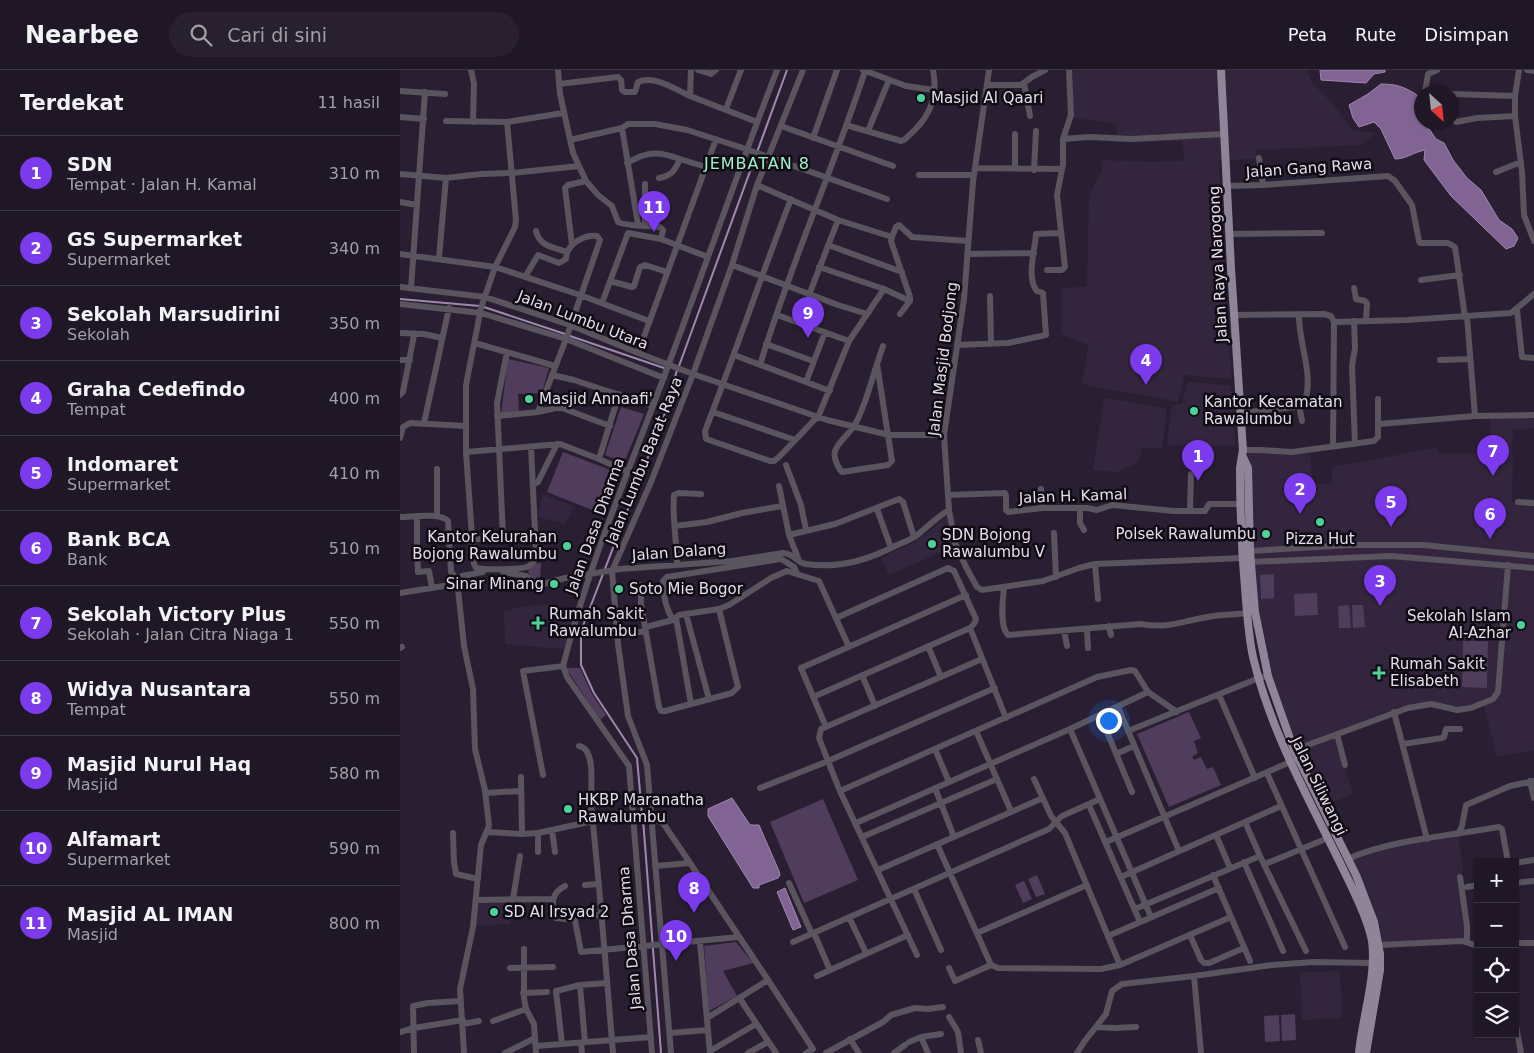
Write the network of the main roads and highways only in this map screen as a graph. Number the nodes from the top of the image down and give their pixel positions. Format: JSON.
{"nodes":[{"id":1,"x":1221,"y":70,"type":"edge"},
{"id":2,"x":1243,"y":454,"type":"junction"},
{"id":3,"x":1246,"y":527,"type":"junction"},
{"id":4,"x":1247,"y":560,"type":"junction"},
{"id":5,"x":1294,"y":760,"type":"junction"},
{"id":6,"x":1359,"y":1053,"type":"edge"},
{"id":7,"x":1366,"y":1053,"type":"edge"}],
"edges":[{"from":1,"to":2,"type":"main road","name":"Jalan Raya Narogong"},
{"from":2,"to":3,"type":"main road","name":"Jalan Raya Narogong"},
{"from":2,"to":3,"type":"main road","name":"Jalan Raya Narogong"},
{"from":3,"to":4,"type":"main road","name":"Jalan Siliwangi"},
{"from":3,"to":4,"type":"main road","name":"Jalan Siliwangi"},
{"from":4,"to":5,"type":"main road","name":"Jalan Siliwangi"},
{"from":4,"to":5,"type":"main road","name":"Jalan Siliwangi"},
{"from":5,"to":6,"type":"main road","name":"Jalan Siliwangi"},
{"from":5,"to":7,"type":"main road","name":"Jalan Siliwangi"}]}
